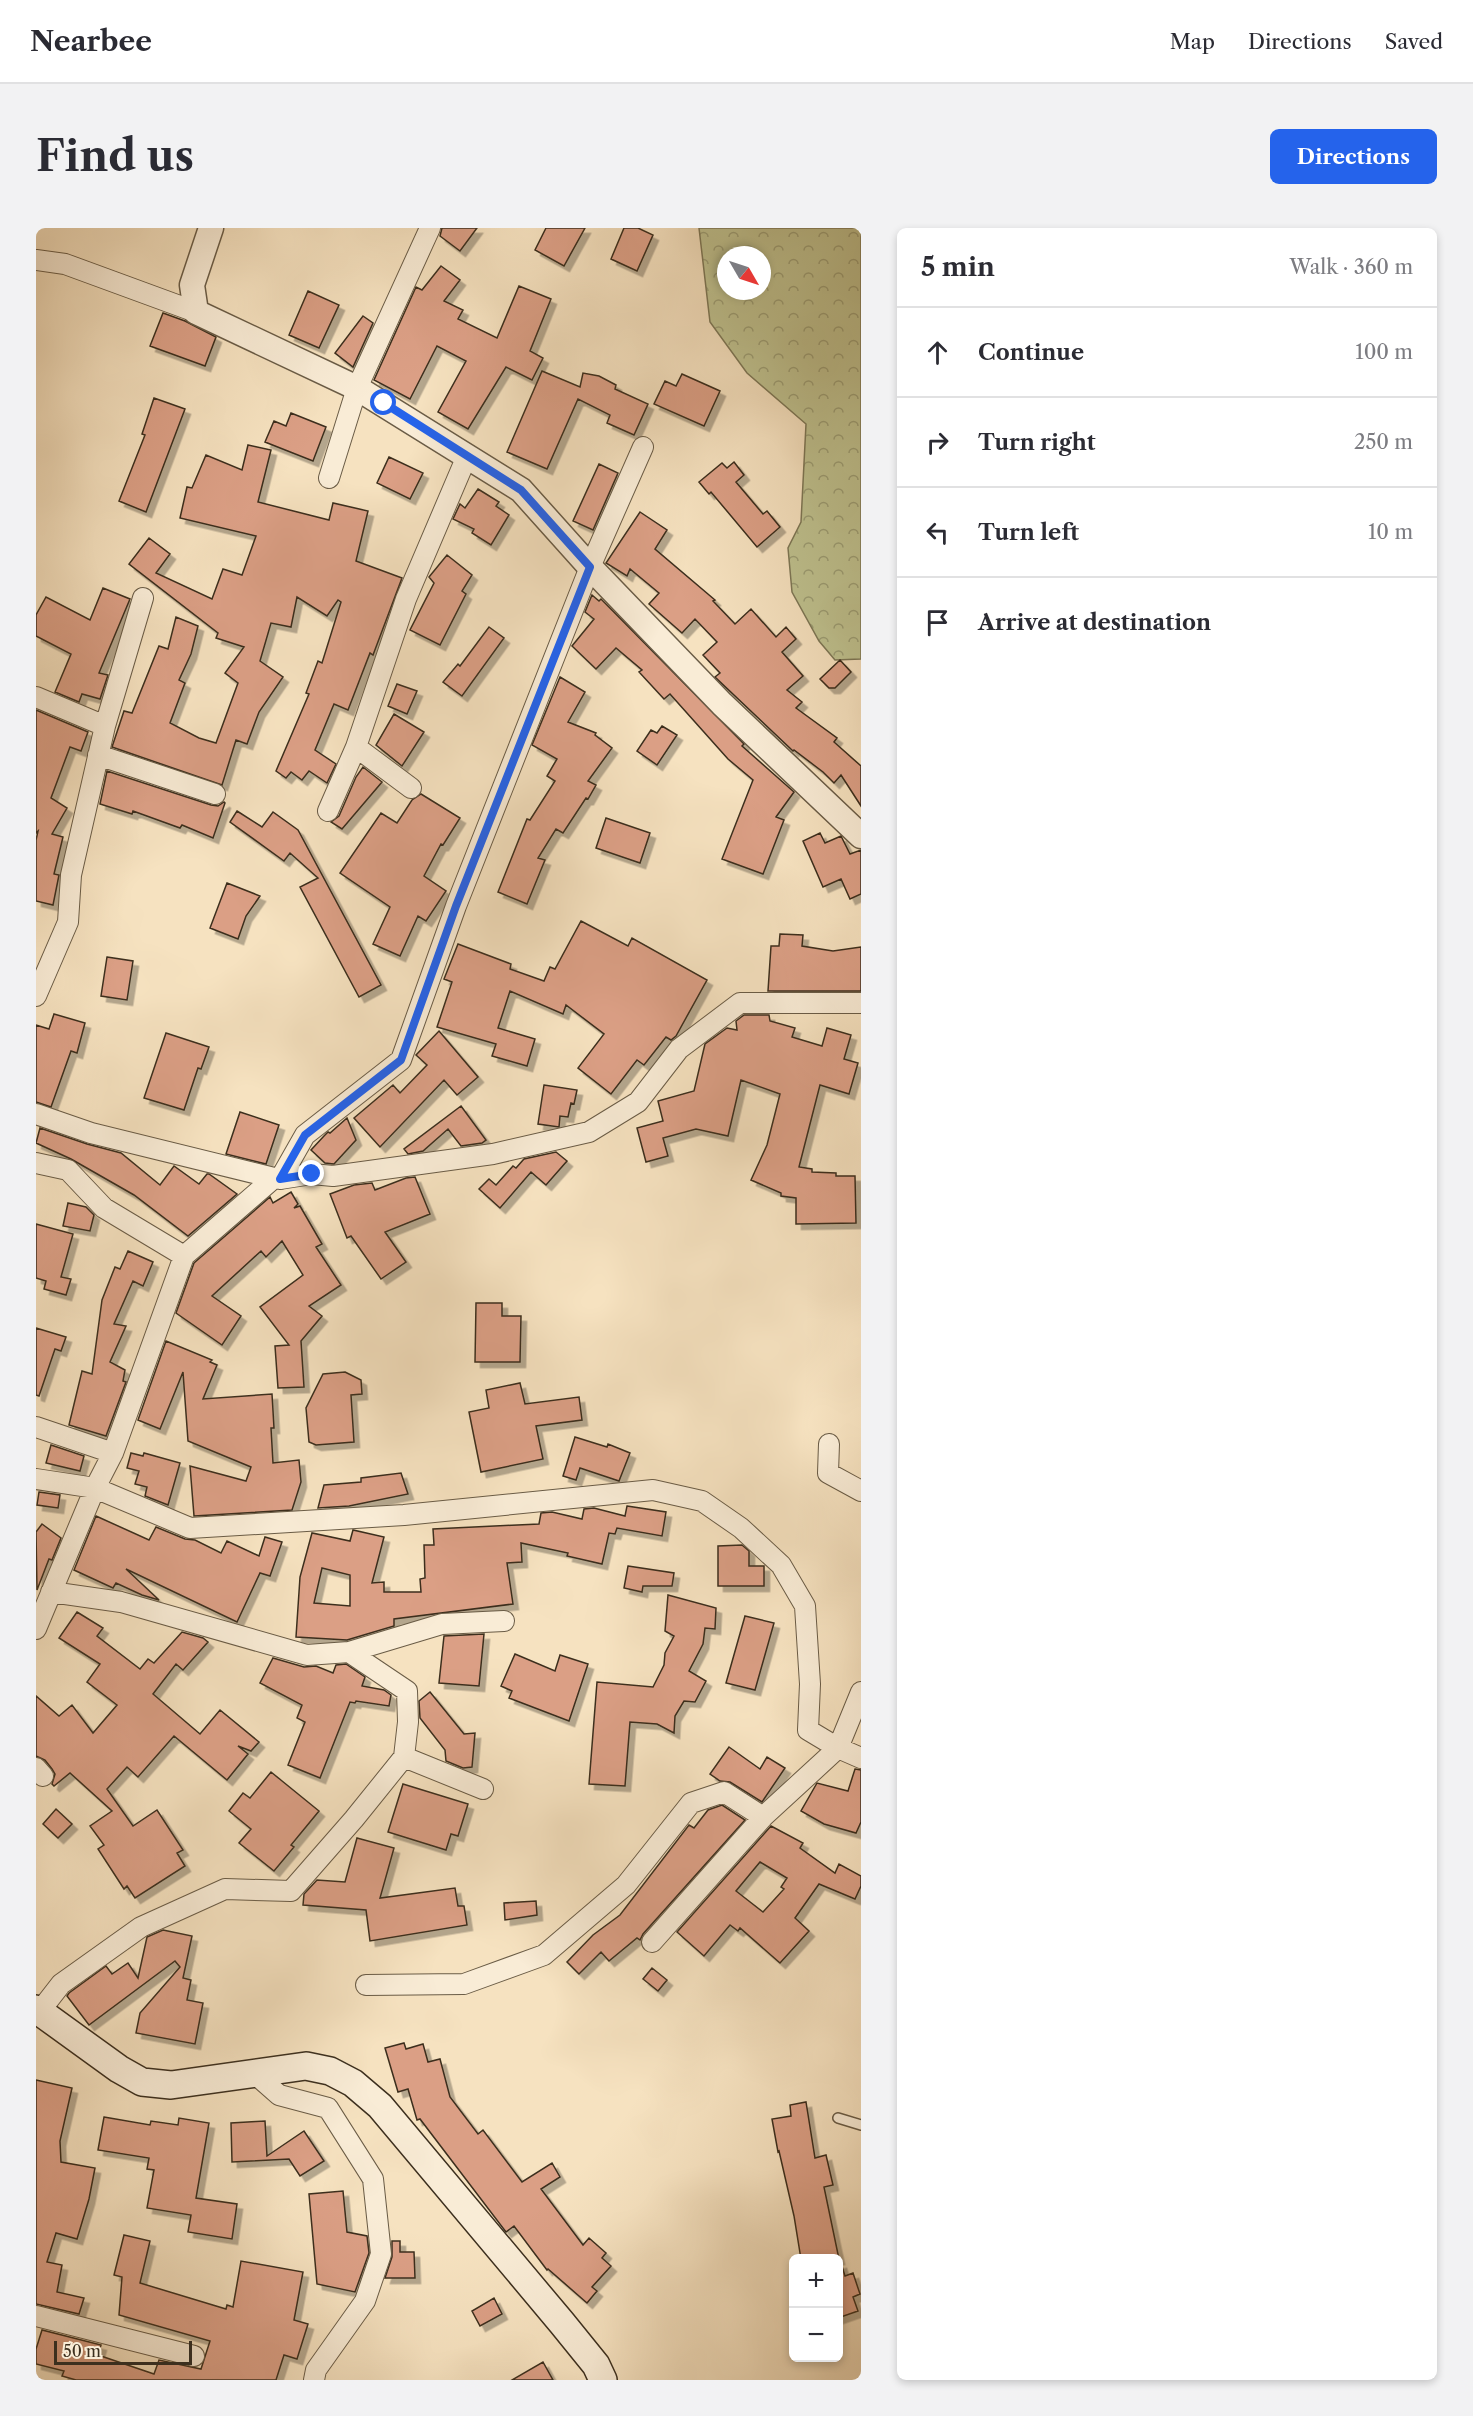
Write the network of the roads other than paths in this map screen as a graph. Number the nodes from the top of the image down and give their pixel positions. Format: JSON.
{"nodes":[{"id":1,"x":211,"y":228,"type":"edge"},
{"id":2,"x":430,"y":228,"type":"edge"},
{"id":3,"x":36,"y":260,"type":"edge"},
{"id":4,"x":196,"y":312,"type":"junction"},
{"id":5,"x":357,"y":388,"type":"junction"},
{"id":6,"x":644,"y":447,"type":"dead end"},
{"id":7,"x":467,"y":456,"type":"junction"},
{"id":8,"x":329,"y":478,"type":"dead end"},
{"id":9,"x":590,"y":567,"type":"junction"},
{"id":10,"x":143,"y":598,"type":"dead end"},
{"id":11,"x":36,"y":697,"type":"edge"},
{"id":12,"x":105,"y":726,"type":"junction"},
{"id":13,"x":356,"y":747,"type":"junction"},
{"id":14,"x":98,"y":755,"type":"junction"},
{"id":15,"x":411,"y":788,"type":"dead end"},
{"id":16,"x":215,"y":794,"type":"dead end"},
{"id":17,"x":328,"y":811,"type":"dead end"},
{"id":18,"x":861,"y":836,"type":"edge"},
{"id":19,"x":36,"y":996,"type":"edge"},
{"id":20,"x":861,"y":1003,"type":"edge"},
{"id":21,"x":36,"y":1114,"type":"edge"},
{"id":22,"x":36,"y":1163,"type":"edge"},
{"id":23,"x":277,"y":1179,"type":"junction"},
{"id":24,"x":184,"y":1256,"type":"junction"},
{"id":25,"x":36,"y":1426,"type":"edge"},
{"id":26,"x":829,"y":1444,"type":"dead end"},
{"id":27,"x":113,"y":1453,"type":"junction"},
{"id":28,"x":36,"y":1479,"type":"edge"},
{"id":29,"x":95,"y":1488,"type":"junction"},
{"id":30,"x":861,"y":1491,"type":"edge"},
{"id":31,"x":51,"y":1592,"type":"junction"},
{"id":32,"x":504,"y":1621,"type":"dead end"},
{"id":33,"x":36,"y":1629,"type":"edge"},
{"id":34,"x":350,"y":1652,"type":"junction"},
{"id":35,"x":861,"y":1692,"type":"edge"},
{"id":36,"x":838,"y":1748,"type":"junction"},
{"id":37,"x":404,"y":1757,"type":"junction"},
{"id":38,"x":861,"y":1758,"type":"edge"},
{"id":39,"x":483,"y":1789,"type":"dead end"},
{"id":40,"x":763,"y":1817,"type":"junction"},
{"id":41,"x":652,"y":1942,"type":"dead end"},
{"id":42,"x":366,"y":1985,"type":"dead end"},
{"id":43,"x":38,"y":2010,"type":"edge"},
{"id":44,"x":254,"y":2073,"type":"junction"},
{"id":45,"x":838,"y":2118,"type":"dead end"},
{"id":46,"x":861,"y":2125,"type":"edge"},
{"id":47,"x":36,"y":2316,"type":"edge"},
{"id":48,"x":194,"y":2356,"type":"dead end"},
{"id":49,"x":314,"y":2380,"type":"edge"},
{"id":50,"x":603,"y":2380,"type":"edge"}],
"edges":[{"from":1,"to":4,"type":"street"},
{"from":2,"to":5,"type":"street"},
{"from":3,"to":4,"type":"street"},
{"from":4,"to":5,"type":"street"},
{"from":5,"to":7,"type":"street"},
{"from":5,"to":8,"type":"street"},
{"from":6,"to":9,"type":"street"},
{"from":7,"to":9,"type":"street"},
{"from":7,"to":13,"type":"street"},
{"from":9,"to":18,"type":"street"},
{"from":9,"to":23,"type":"street"},
{"from":10,"to":12,"type":"street"},
{"from":11,"to":12,"type":"street"},
{"from":12,"to":14,"type":"street"},
{"from":13,"to":15,"type":"street"},
{"from":13,"to":17,"type":"street"},
{"from":14,"to":16,"type":"street"},
{"from":14,"to":19,"type":"street"},
{"from":20,"to":23,"type":"street"},
{"from":21,"to":23,"type":"street"},
{"from":22,"to":24,"type":"street"},
{"from":23,"to":24,"type":"street"},
{"from":24,"to":27,"type":"street"},
{"from":25,"to":27,"type":"street"},
{"from":26,"to":30,"type":"street"},
{"from":27,"to":29,"type":"street"},
{"from":28,"to":29,"type":"street"},
{"from":29,"to":31,"type":"street"},
{"from":29,"to":36,"type":"street"},
{"from":31,"to":33,"type":"street"},
{"from":31,"to":34,"type":"street"},
{"from":32,"to":34,"type":"street"},
{"from":34,"to":37,"type":"street"},
{"from":35,"to":36,"type":"street"},
{"from":36,"to":38,"type":"street"},
{"from":36,"to":40,"type":"street"},
{"from":37,"to":39,"type":"street"},
{"from":37,"to":43,"type":"street"},
{"from":40,"to":41,"type":"street"},
{"from":40,"to":42,"type":"street"},
{"from":43,"to":44,"type":"main road"},
{"from":44,"to":49,"type":"street"},
{"from":44,"to":50,"type":"main road"},
{"from":45,"to":46,"type":"lane"},
{"from":47,"to":48,"type":"street"}]}
